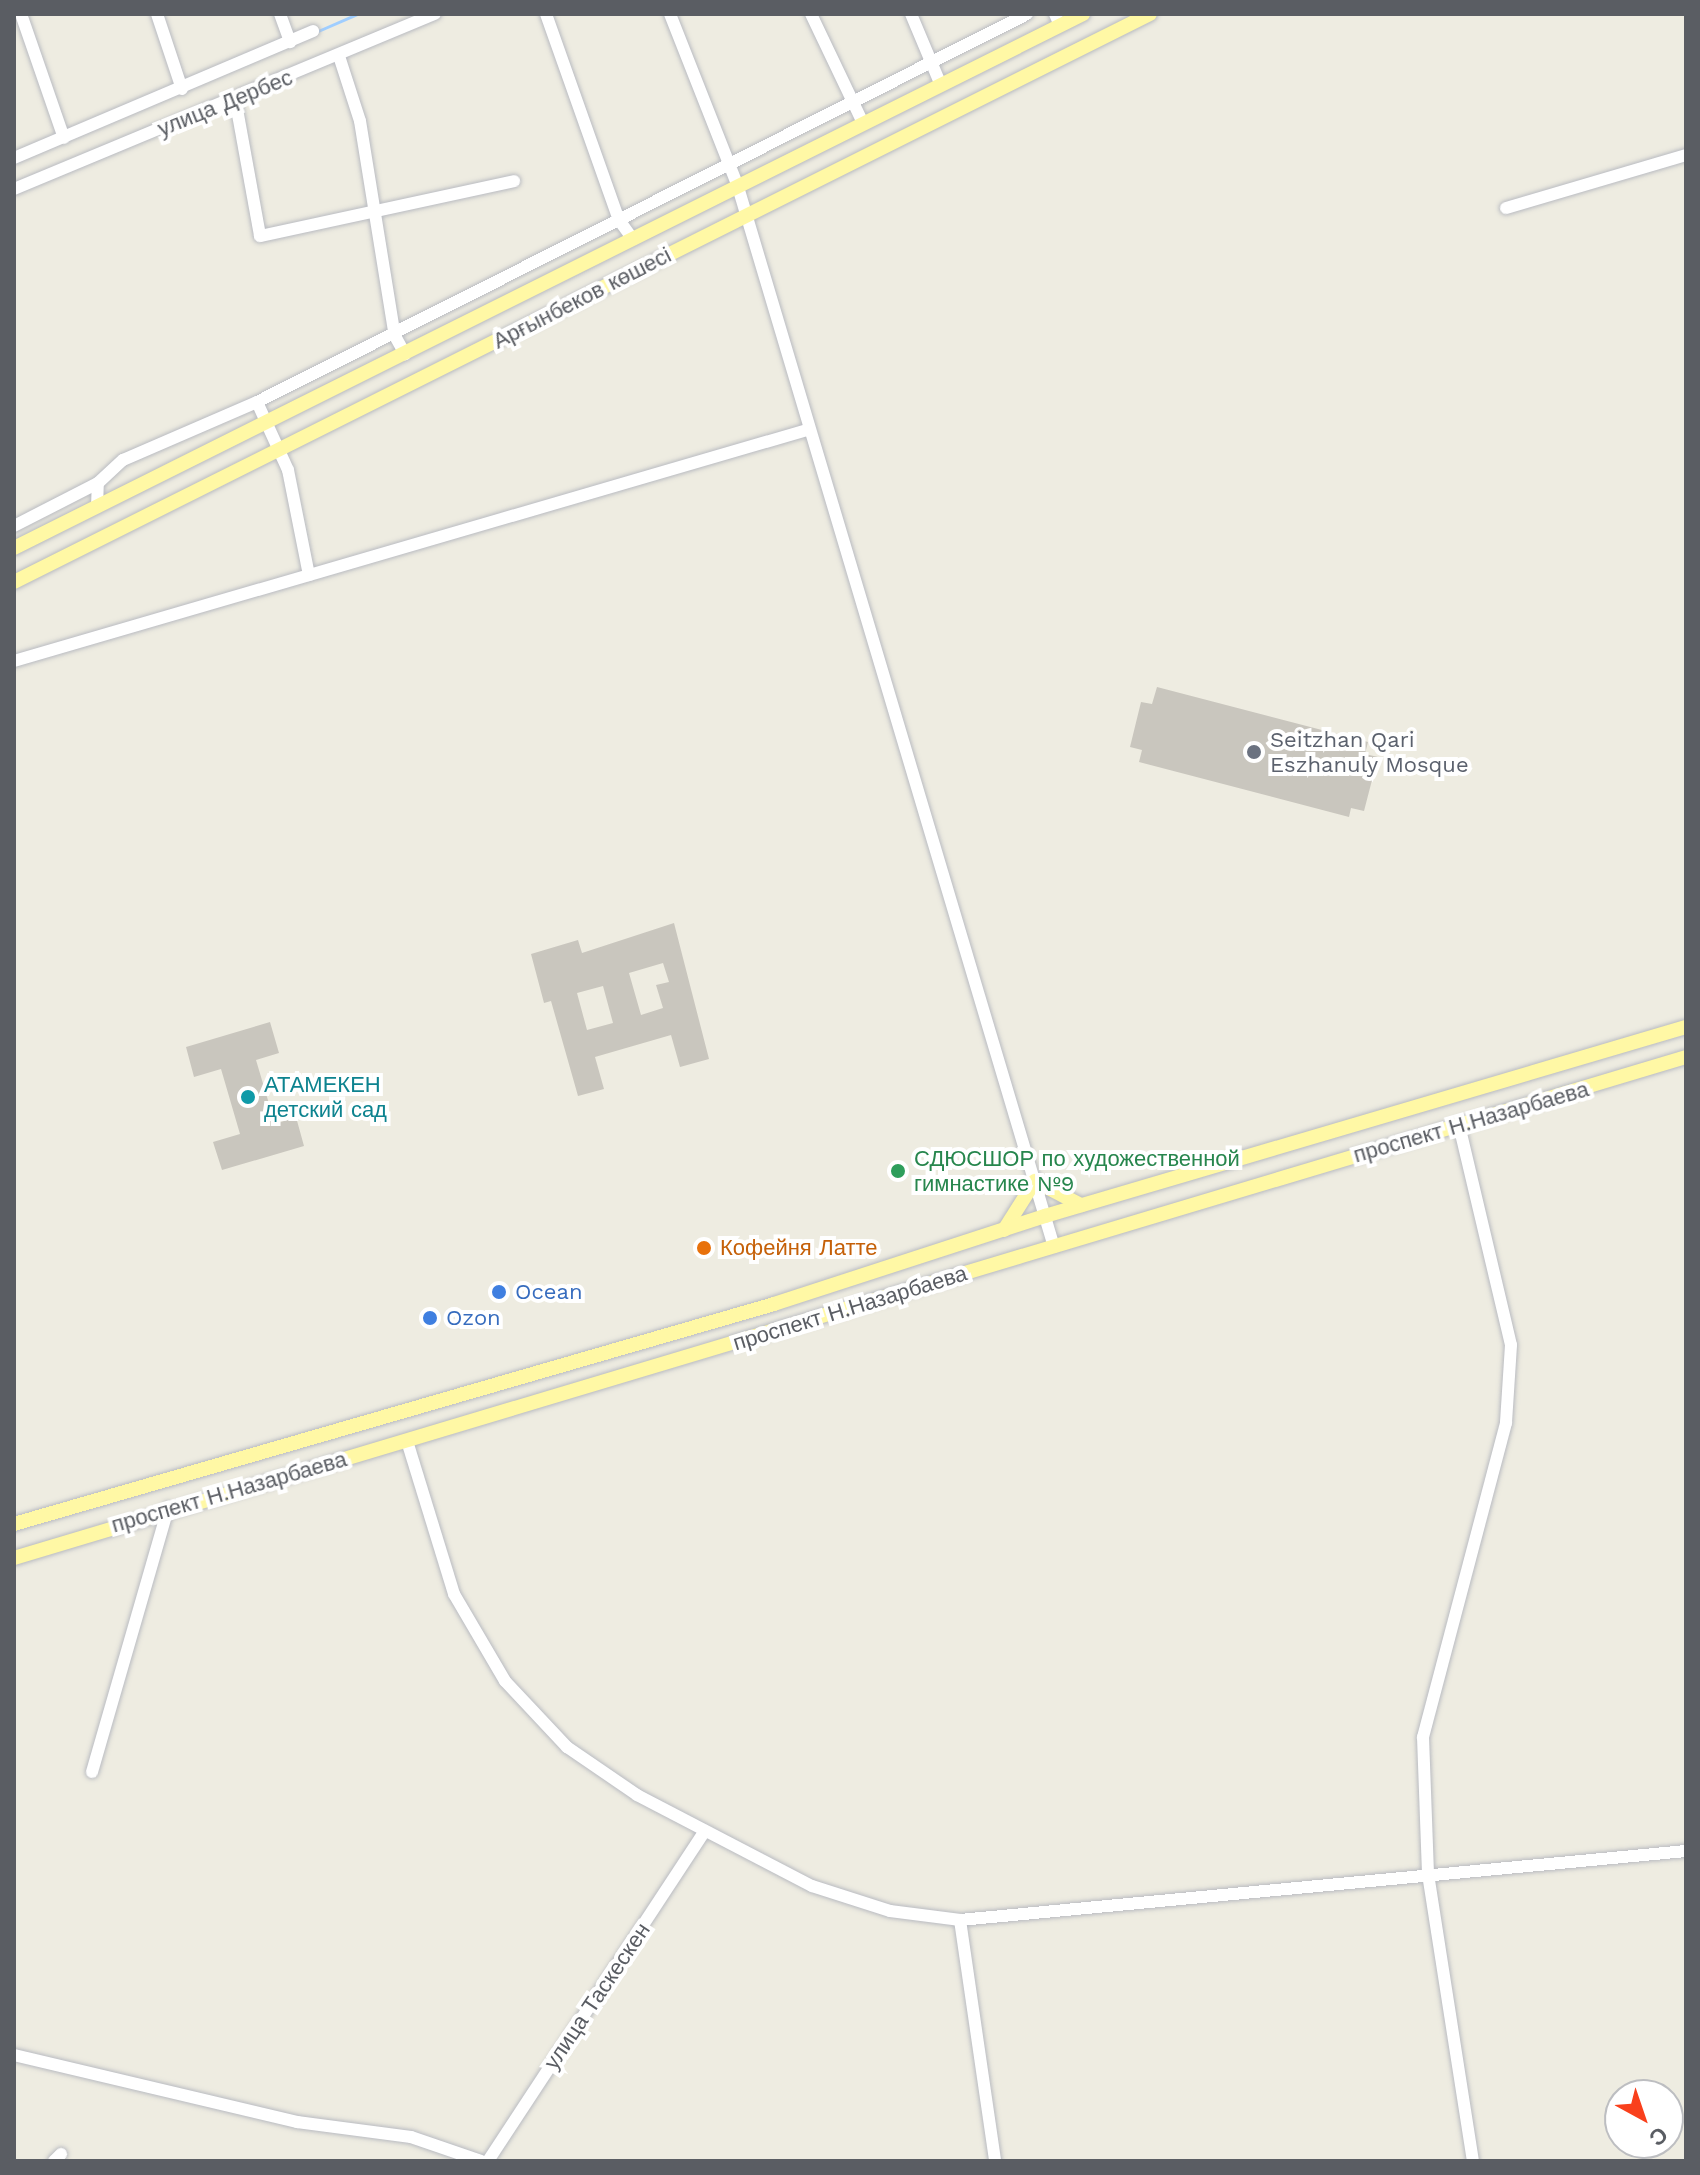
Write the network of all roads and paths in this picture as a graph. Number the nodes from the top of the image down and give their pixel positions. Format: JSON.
{"nodes":[{"id":1,"x":21,"y":14,"type":"edge"},
{"id":2,"x":157,"y":14,"type":"edge"},
{"id":3,"x":280,"y":14,"type":"edge"},
{"id":4,"x":435,"y":14,"type":"edge"},
{"id":5,"x":546,"y":14,"type":"edge"},
{"id":6,"x":670,"y":14,"type":"edge"},
{"id":7,"x":811,"y":14,"type":"edge"},
{"id":8,"x":911,"y":14,"type":"edge"},
{"id":9,"x":1027,"y":14,"type":"edge"},
{"id":10,"x":1083,"y":14,"type":"edge"},
{"id":11,"x":1150,"y":14,"type":"edge"},
{"id":12,"x":1058,"y":20,"type":"edge"},
{"id":13,"x":313,"y":31,"type":"dead end"},
{"id":14,"x":290,"y":42,"type":"junction"},
{"id":15,"x":339,"y":56,"type":"junction"},
{"id":16,"x":931,"y":63,"type":"junction"},
{"id":17,"x":940,"y":83,"type":"junction"},
{"id":18,"x":182,"y":89,"type":"junction"},
{"id":19,"x":235,"y":98,"type":"junction"},
{"id":20,"x":854,"y":104,"type":"junction"},
{"id":21,"x":863,"y":123,"type":"junction"},
{"id":22,"x":64,"y":138,"type":"junction"},
{"id":23,"x":1686,"y":155,"type":"edge"},
{"id":24,"x":14,"y":158,"type":"edge"},
{"id":25,"x":730,"y":166,"type":"junction"},
{"id":26,"x":514,"y":181,"type":"dead end"},
{"id":27,"x":738,"y":187,"type":"junction"},
{"id":28,"x":14,"y":189,"type":"edge"},
{"id":29,"x":1506,"y":208,"type":"dead end"},
{"id":30,"x":374,"y":211,"type":"junction"},
{"id":31,"x":747,"y":216,"type":"junction"},
{"id":32,"x":619,"y":220,"type":"junction"},
{"id":33,"x":633,"y":239,"type":"junction"},
{"id":34,"x":395,"y":336,"type":"junction"},
{"id":35,"x":405,"y":354,"type":"junction"},
{"id":36,"x":257,"y":402,"type":"junction"},
{"id":37,"x":268,"y":422,"type":"junction"},
{"id":38,"x":807,"y":430,"type":"junction"},
{"id":39,"x":279,"y":449,"type":"junction"},
{"id":40,"x":98,"y":483,"type":"junction"},
{"id":41,"x":97,"y":507,"type":"junction"},
{"id":42,"x":14,"y":526,"type":"edge"},
{"id":43,"x":14,"y":548,"type":"edge"},
{"id":44,"x":309,"y":575,"type":"junction"},
{"id":45,"x":14,"y":582,"type":"edge"},
{"id":46,"x":14,"y":661,"type":"edge"},
{"id":47,"x":1686,"y":1027,"type":"edge"},
{"id":48,"x":1686,"y":1057,"type":"edge"},
{"id":49,"x":1459,"y":1125,"type":"junction"},
{"id":50,"x":1035,"y":1181,"type":"junction"},
{"id":51,"x":1082,"y":1205,"type":"junction"},
{"id":52,"x":1045,"y":1216,"type":"junction"},
{"id":53,"x":1003,"y":1230,"type":"junction"},
{"id":54,"x":1054,"y":1247,"type":"junction"},
{"id":55,"x":407,"y":1441,"type":"junction"},
{"id":56,"x":168,"y":1508,"type":"junction"},
{"id":57,"x":14,"y":1524,"type":"edge"},
{"id":58,"x":14,"y":1558,"type":"edge"},
{"id":59,"x":92,"y":1772,"type":"dead end"},
{"id":60,"x":705,"y":1831,"type":"junction"},
{"id":61,"x":1686,"y":1851,"type":"edge"},
{"id":62,"x":1428,"y":1874,"type":"junction"},
{"id":63,"x":960,"y":1920,"type":"junction"},
{"id":64,"x":14,"y":2055,"type":"edge"},
{"id":65,"x":481,"y":2161,"type":"edge"},
{"id":66,"x":488,"y":2161,"type":"edge"},
{"id":67,"x":995,"y":2161,"type":"edge"},
{"id":68,"x":1473,"y":2161,"type":"edge"}],
"edges":[{"from":1,"to":22,"type":"street"},
{"from":2,"to":18,"type":"street"},
{"from":3,"to":14,"type":"street"},
{"from":4,"to":15,"type":"street","name":"улица Дербес"},
{"from":5,"to":32,"type":"street"},
{"from":6,"to":25,"type":"street"},
{"from":7,"to":20,"type":"street"},
{"from":8,"to":16,"type":"street"},
{"from":9,"to":16,"type":"street"},
{"from":10,"to":12,"type":"main road","name":"Арғынбеков көшесі"},
{"from":11,"to":31,"type":"main road","name":"Арғынбеков көшесі"},
{"from":12,"to":17,"type":"main road","name":"Арғынбеков көшесі"},
{"from":13,"to":14,"type":"street","name":"улица Дербес"},
{"from":14,"to":18,"type":"street","name":"улица Дербес"},
{"from":15,"to":19,"type":"street","name":"улица Дербес"},
{"from":15,"to":30,"type":"street"},
{"from":16,"to":17,"type":"street"},
{"from":16,"to":20,"type":"street"},
{"from":17,"to":21,"type":"main road","name":"Арғынбеков көшесі"},
{"from":18,"to":22,"type":"street","name":"улица Дербес"},
{"from":19,"to":28,"type":"street","name":"улица Дербес"},
{"from":19,"to":30,"type":"street"},
{"from":20,"to":21,"type":"street"},
{"from":20,"to":25,"type":"street"},
{"from":21,"to":27,"type":"main road","name":"Арғынбеков көшесі"},
{"from":22,"to":24,"type":"street","name":"улица Дербес"},
{"from":23,"to":29,"type":"street"},
{"from":25,"to":27,"type":"street"},
{"from":25,"to":32,"type":"street"},
{"from":26,"to":30,"type":"street"},
{"from":27,"to":31,"type":"street"},
{"from":27,"to":33,"type":"main road","name":"Арғынбеков көшесі"},
{"from":30,"to":34,"type":"street"},
{"from":31,"to":38,"type":"street"},
{"from":31,"to":39,"type":"main road","name":"Арғынбеков көшесі"},
{"from":32,"to":33,"type":"street"},
{"from":32,"to":34,"type":"street"},
{"from":33,"to":35,"type":"main road","name":"Арғынбеков көшесі"},
{"from":34,"to":35,"type":"street"},
{"from":34,"to":36,"type":"street"},
{"from":35,"to":37,"type":"main road","name":"Арғынбеков көшесі"},
{"from":36,"to":37,"type":"street"},
{"from":36,"to":40,"type":"street"},
{"from":37,"to":39,"type":"street"},
{"from":37,"to":41,"type":"main road","name":"Арғынбеков көшесі"},
{"from":38,"to":44,"type":"street"},
{"from":38,"to":50,"type":"street"},
{"from":39,"to":44,"type":"street"},
{"from":39,"to":45,"type":"main road","name":"Арғынбеков көшесі"},
{"from":40,"to":41,"type":"street"},
{"from":40,"to":42,"type":"street"},
{"from":41,"to":43,"type":"main road","name":"Арғынбеков көшесі"},
{"from":44,"to":46,"type":"street"},
{"from":47,"to":51,"type":"main road","name":"проспект Н.Назарбаева"},
{"from":48,"to":49,"type":"main road","name":"проспект Н.Назарбаева"},
{"from":49,"to":54,"type":"main road","name":"проспект Н.Назарбаева"},
{"from":49,"to":62,"type":"street"},
{"from":50,"to":51,"type":"main road"},
{"from":50,"to":52,"type":"street"},
{"from":50,"to":53,"type":"main road"},
{"from":51,"to":52,"type":"main road","name":"проспект Н.Назарбаева"},
{"from":52,"to":53,"type":"main road","name":"проспект Н.Назарбаева"},
{"from":52,"to":54,"type":"street"},
{"from":53,"to":57,"type":"main road","name":"проспект Н.Назарбаева"},
{"from":54,"to":55,"type":"main road","name":"проспект Н.Назарбаева"},
{"from":55,"to":56,"type":"main road","name":"проспект Н.Назарбаева"},
{"from":55,"to":60,"type":"street"},
{"from":56,"to":58,"type":"main road","name":"проспект Н.Назарбаева"},
{"from":56,"to":59,"type":"street"},
{"from":60,"to":63,"type":"street"},
{"from":60,"to":66,"type":"street","name":"улица Таскескен"},
{"from":61,"to":62,"type":"street"},
{"from":62,"to":63,"type":"street"},
{"from":62,"to":68,"type":"street"},
{"from":63,"to":67,"type":"street"},
{"from":64,"to":65,"type":"street"}]}
